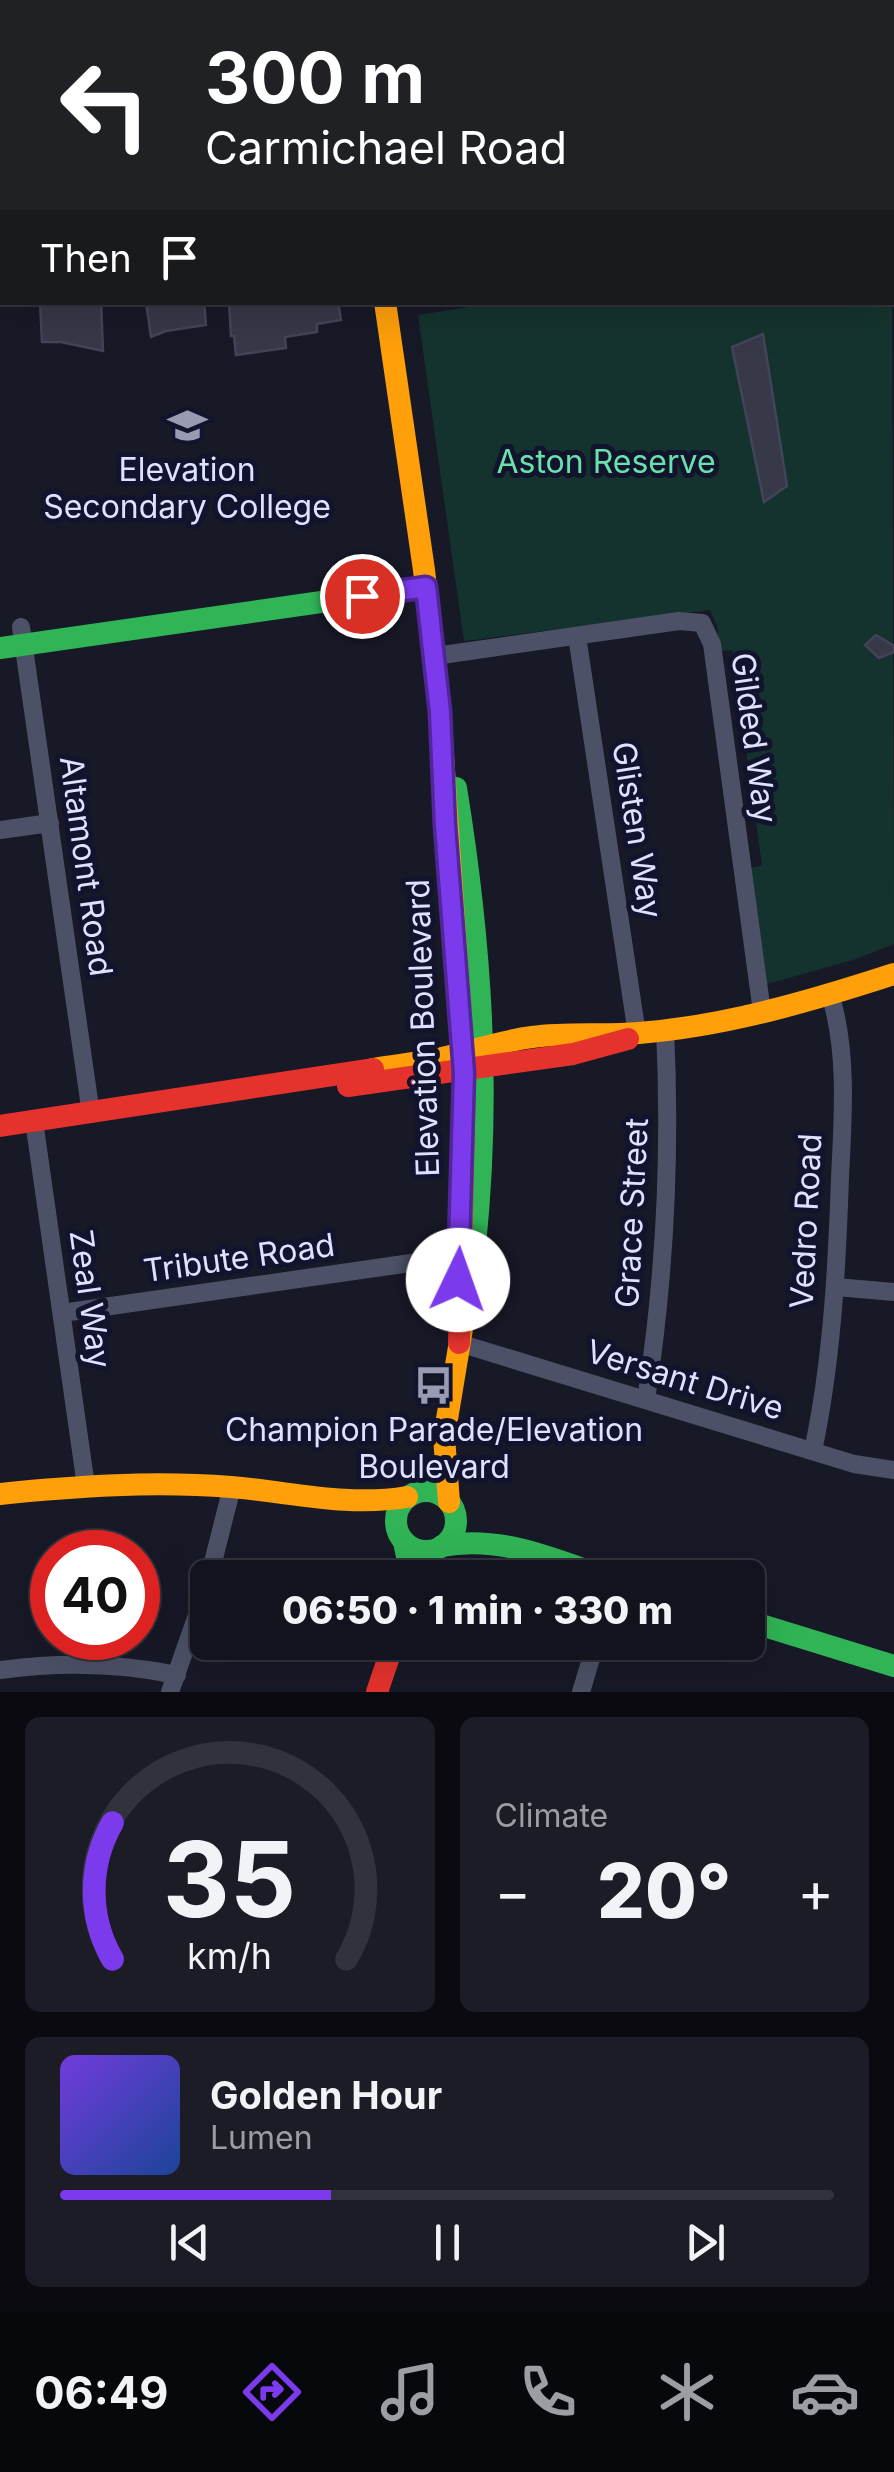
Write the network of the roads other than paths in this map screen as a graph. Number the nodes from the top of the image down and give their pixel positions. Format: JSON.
{"nodes":[{"id":1,"x":391,"y":305,"type":"edge"},
{"id":2,"x":425,"y":578,"type":"junction"},
{"id":3,"x":577,"y":636,"type":"junction"},
{"id":4,"x":11,"y":638,"type":"edge"},
{"id":5,"x":435,"y":656,"type":"junction"},
{"id":6,"x":50,"y":822,"type":"junction"},
{"id":7,"x":0,"y":830,"type":"edge"},
{"id":8,"x":894,"y":974,"type":"edge"},
{"id":9,"x":830,"y":994,"type":"junction"},
{"id":10,"x":762,"y":1012,"type":"junction"},
{"id":11,"x":664,"y":1029,"type":"junction"},
{"id":12,"x":637,"y":1034,"type":"junction"},
{"id":13,"x":473,"y":1059,"type":"junction"},
{"id":14,"x":91,"y":1114,"type":"junction"},
{"id":15,"x":34,"y":1121,"type":"junction"},
{"id":16,"x":0,"y":1126,"type":"edge"},
{"id":17,"x":460,"y":1238,"type":"junction"},
{"id":18,"x":425,"y":1261,"type":"junction"},
{"id":19,"x":458,"y":1280,"type":"junction"},
{"id":20,"x":836,"y":1287,"type":"junction"},
{"id":21,"x":894,"y":1292,"type":"edge"},
{"id":22,"x":62,"y":1313,"type":"junction"},
{"id":23,"x":459,"y":1343,"type":"junction"},
{"id":24,"x":646,"y":1400,"type":"junction"},
{"id":25,"x":444,"y":1436,"type":"junction"},
{"id":26,"x":813,"y":1451,"type":"junction"},
{"id":27,"x":894,"y":1470,"type":"edge"},
{"id":28,"x":86,"y":1486,"type":"junction"},
{"id":29,"x":232,"y":1487,"type":"junction"},
{"id":30,"x":0,"y":1494,"type":"edge"},
{"id":31,"x":410,"y":1495,"type":"junction"},
{"id":32,"x":343,"y":1501,"type":"junction"},
{"id":33,"x":451,"y":1506,"type":"junction"},
{"id":34,"x":401,"y":1538,"type":"junction"},
{"id":35,"x":510,"y":1547,"type":"junction"},
{"id":36,"x":437,"y":1548,"type":"junction"},
{"id":37,"x":213,"y":1560,"type":"edge"},
{"id":38,"x":408,"y":1560,"type":"edge"},
{"id":39,"x":430,"y":1560,"type":"edge"},
{"id":40,"x":551,"y":1560,"type":"edge"},
{"id":41,"x":765,"y":1626,"type":"edge"},
{"id":42,"x":190,"y":1636,"type":"edge"},
{"id":43,"x":388,"y":1660,"type":"edge"},
{"id":44,"x":591,"y":1660,"type":"edge"},
{"id":45,"x":894,"y":1666,"type":"edge"},
{"id":46,"x":0,"y":1670,"type":"edge"},
{"id":47,"x":174,"y":1684,"type":"edge"},
{"id":48,"x":378,"y":1692,"type":"edge"},
{"id":49,"x":581,"y":1692,"type":"edge"}],
"edges":[{"from":1,"to":2,"type":"street","name":"Elevation Boulevard"},
{"from":2,"to":4,"type":"street"},
{"from":2,"to":5,"type":"street","name":"Elevation Boulevard"},
{"from":3,"to":5,"type":"street","name":"Gilded Way"},
{"from":3,"to":10,"type":"street","name":"Gilded Way"},
{"from":3,"to":12,"type":"street","name":"Glisten Way"},
{"from":4,"to":6,"type":"street","name":"Altamont Road"},
{"from":5,"to":13,"type":"street","name":"Elevation Boulevard"},
{"from":6,"to":7,"type":"street"},
{"from":6,"to":14,"type":"street","name":"Altamont Road"},
{"from":8,"to":9,"type":"street"},
{"from":9,"to":10,"type":"street"},
{"from":9,"to":20,"type":"street","name":"Vedro Road"},
{"from":10,"to":11,"type":"street"},
{"from":11,"to":12,"type":"street"},
{"from":11,"to":24,"type":"street","name":"Grace Street"},
{"from":12,"to":13,"type":"street"},
{"from":13,"to":14,"type":"street"},
{"from":13,"to":17,"type":"street","name":"Elevation Boulevard"},
{"from":13,"to":23,"type":"street","name":"Elevation Boulevard"},
{"from":14,"to":15,"type":"street"},
{"from":15,"to":16,"type":"street"},
{"from":15,"to":22,"type":"street","name":"Zeal Way"},
{"from":17,"to":18,"type":"street"},
{"from":17,"to":19,"type":"street","name":"Elevation Boulevard"},
{"from":18,"to":19,"type":"street"},
{"from":18,"to":22,"type":"street","name":"Tribute Road"},
{"from":19,"to":23,"type":"street","name":"Elevation Boulevard"},
{"from":20,"to":21,"type":"street"},
{"from":20,"to":26,"type":"street","name":"Vedro Road"},
{"from":22,"to":28,"type":"street","name":"Zeal Way"},
{"from":23,"to":24,"type":"street","name":"Versant Drive"},
{"from":23,"to":25,"type":"street","name":"Elevation Boulevard"},
{"from":24,"to":26,"type":"street","name":"Versant Drive"},
{"from":25,"to":31,"type":"street","name":"Elevation Boulevard"},
{"from":25,"to":33,"type":"street","name":"Elevation Boulevard"},
{"from":26,"to":27,"type":"street","name":"Versant Drive"},
{"from":28,"to":29,"type":"street"},
{"from":28,"to":30,"type":"street"},
{"from":29,"to":32,"type":"street"},
{"from":29,"to":37,"type":"street"},
{"from":31,"to":32,"type":"street"},
{"from":31,"to":33,"type":"street"},
{"from":31,"to":34,"type":"street"},
{"from":32,"to":34,"type":"street"},
{"from":33,"to":35,"type":"street"},
{"from":33,"to":36,"type":"street"},
{"from":34,"to":36,"type":"street"},
{"from":34,"to":38,"type":"street"},
{"from":35,"to":36,"type":"street"},
{"from":35,"to":40,"type":"street"},
{"from":36,"to":39,"type":"street"},
{"from":41,"to":45,"type":"street"},
{"from":42,"to":47,"type":"street"},
{"from":43,"to":48,"type":"street"},
{"from":44,"to":49,"type":"street"},
{"from":46,"to":47,"type":"street"}]}
